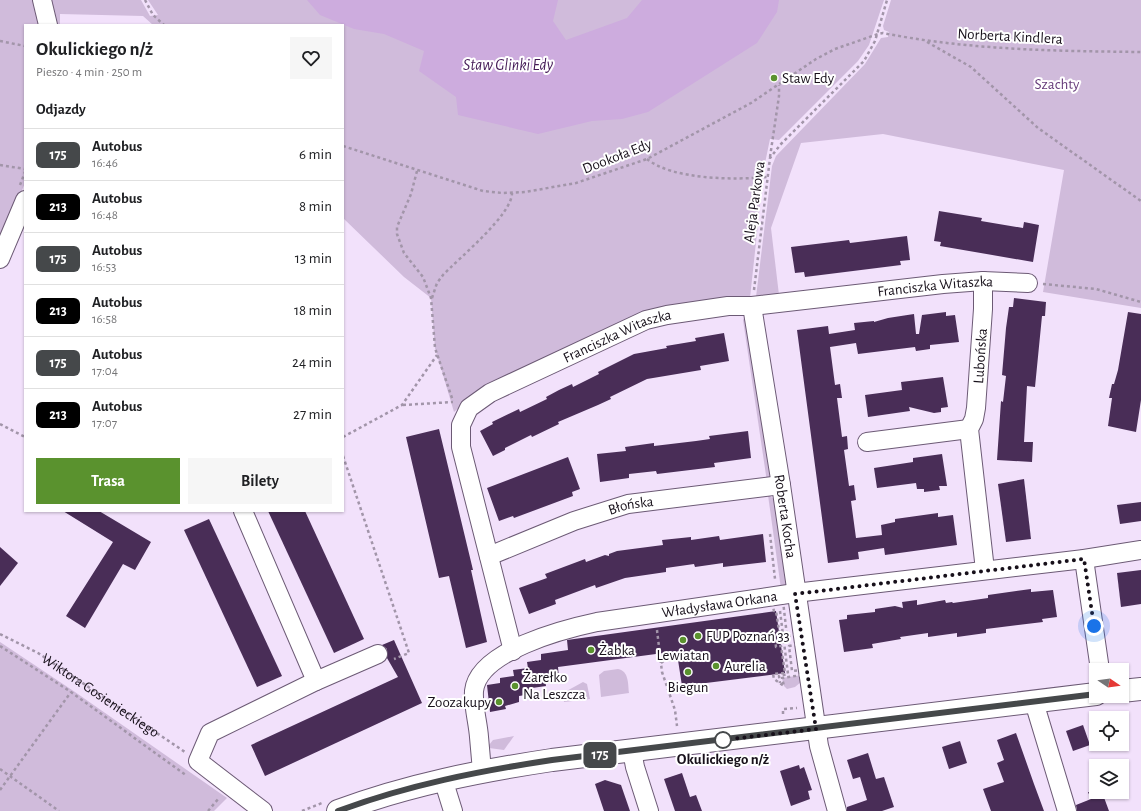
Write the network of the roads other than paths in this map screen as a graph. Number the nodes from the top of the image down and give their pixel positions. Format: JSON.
{"nodes":[{"id":1,"x":42,"y":0,"type":"edge"},
{"id":2,"x":48,"y":24,"type":"edge"},
{"id":3,"x":24,"y":202,"type":"edge"},
{"id":4,"x":0,"y":259,"type":"edge"},
{"id":5,"x":983,"y":281,"type":"junction"},
{"id":6,"x":1028,"y":283,"type":"road end"},
{"id":7,"x":752,"y":306,"type":"junction"},
{"id":8,"x":969,"y":429,"type":"junction"},
{"id":9,"x":867,"y":442,"type":"dead end"},
{"id":10,"x":781,"y":485,"type":"junction"},
{"id":11,"x":243,"y":512,"type":"edge"},
{"id":12,"x":1141,"y":550,"type":"edge"},
{"id":13,"x":489,"y":556,"type":"junction"},
{"id":14,"x":1084,"y":559,"type":"junction"},
{"id":15,"x":985,"y":570,"type":"junction"},
{"id":16,"x":795,"y":594,"type":"junction"},
{"id":17,"x":513,"y":651,"type":"junction"},
{"id":18,"x":378,"y":654,"type":"road end"},
{"id":19,"x":1099,"y":663,"type":"edge"},
{"id":20,"x":316,"y":681,"type":"junction"},
{"id":21,"x":1141,"y":689,"type":"edge"},
{"id":22,"x":1129,"y":690,"type":"edge"},
{"id":23,"x":1089,"y":695,"type":"edge"},
{"id":24,"x":1034,"y":702,"type":"junction"},
{"id":25,"x":816,"y":729,"type":"junction"},
{"id":26,"x":632,"y":751,"type":"junction"},
{"id":27,"x":482,"y":771,"type":"junction"},
{"id":28,"x":443,"y":779,"type":"junction"},
{"id":29,"x":263,"y":811,"type":"edge"},
{"id":30,"x":338,"y":811,"type":"edge"},
{"id":31,"x":452,"y":811,"type":"edge"},
{"id":32,"x":649,"y":811,"type":"edge"},
{"id":33,"x":837,"y":811,"type":"edge"},
{"id":34,"x":1067,"y":811,"type":"edge"}],
"edges":[{"from":1,"to":2,"type":"street"},
{"from":3,"to":4,"type":"street"},
{"from":5,"to":6,"type":"street","name":"Franciszka Witaszka"},
{"from":5,"to":7,"type":"street","name":"Franciszka Witaszka"},
{"from":5,"to":8,"type":"street","name":"Lubońska"},
{"from":7,"to":10,"type":"street","name":"Roberta Kocha"},
{"from":7,"to":13,"type":"street","name":"Franciszka Witaszka"},
{"from":8,"to":9,"type":"street"},
{"from":8,"to":15,"type":"street","name":"Lubońska"},
{"from":10,"to":13,"type":"street","name":"Błońska"},
{"from":10,"to":16,"type":"street","name":"Roberta Kocha"},
{"from":11,"to":20,"type":"street"},
{"from":12,"to":14,"type":"street","name":"Władysława Orkana"},
{"from":13,"to":17,"type":"street","name":"Franciszka Witaszka"},
{"from":14,"to":15,"type":"street","name":"Władysława Orkana"},
{"from":14,"to":19,"type":"street"},
{"from":15,"to":16,"type":"street","name":"Władysława Orkana"},
{"from":16,"to":17,"type":"street","name":"Władysława Orkana"},
{"from":16,"to":25,"type":"street","name":"Roberta Kocha"},
{"from":17,"to":27,"type":"street","name":"Władysława Orkana"},
{"from":18,"to":20,"type":"street"},
{"from":20,"to":29,"type":"street"},
{"from":21,"to":22,"type":"street"},
{"from":23,"to":24,"type":"street"},
{"from":24,"to":25,"type":"street"},
{"from":24,"to":34,"type":"street"},
{"from":25,"to":26,"type":"street"},
{"from":25,"to":33,"type":"street","name":"Roberta Kocha"},
{"from":26,"to":27,"type":"street"},
{"from":26,"to":32,"type":"street"},
{"from":27,"to":28,"type":"street"},
{"from":28,"to":30,"type":"street"},
{"from":28,"to":31,"type":"street"}]}
